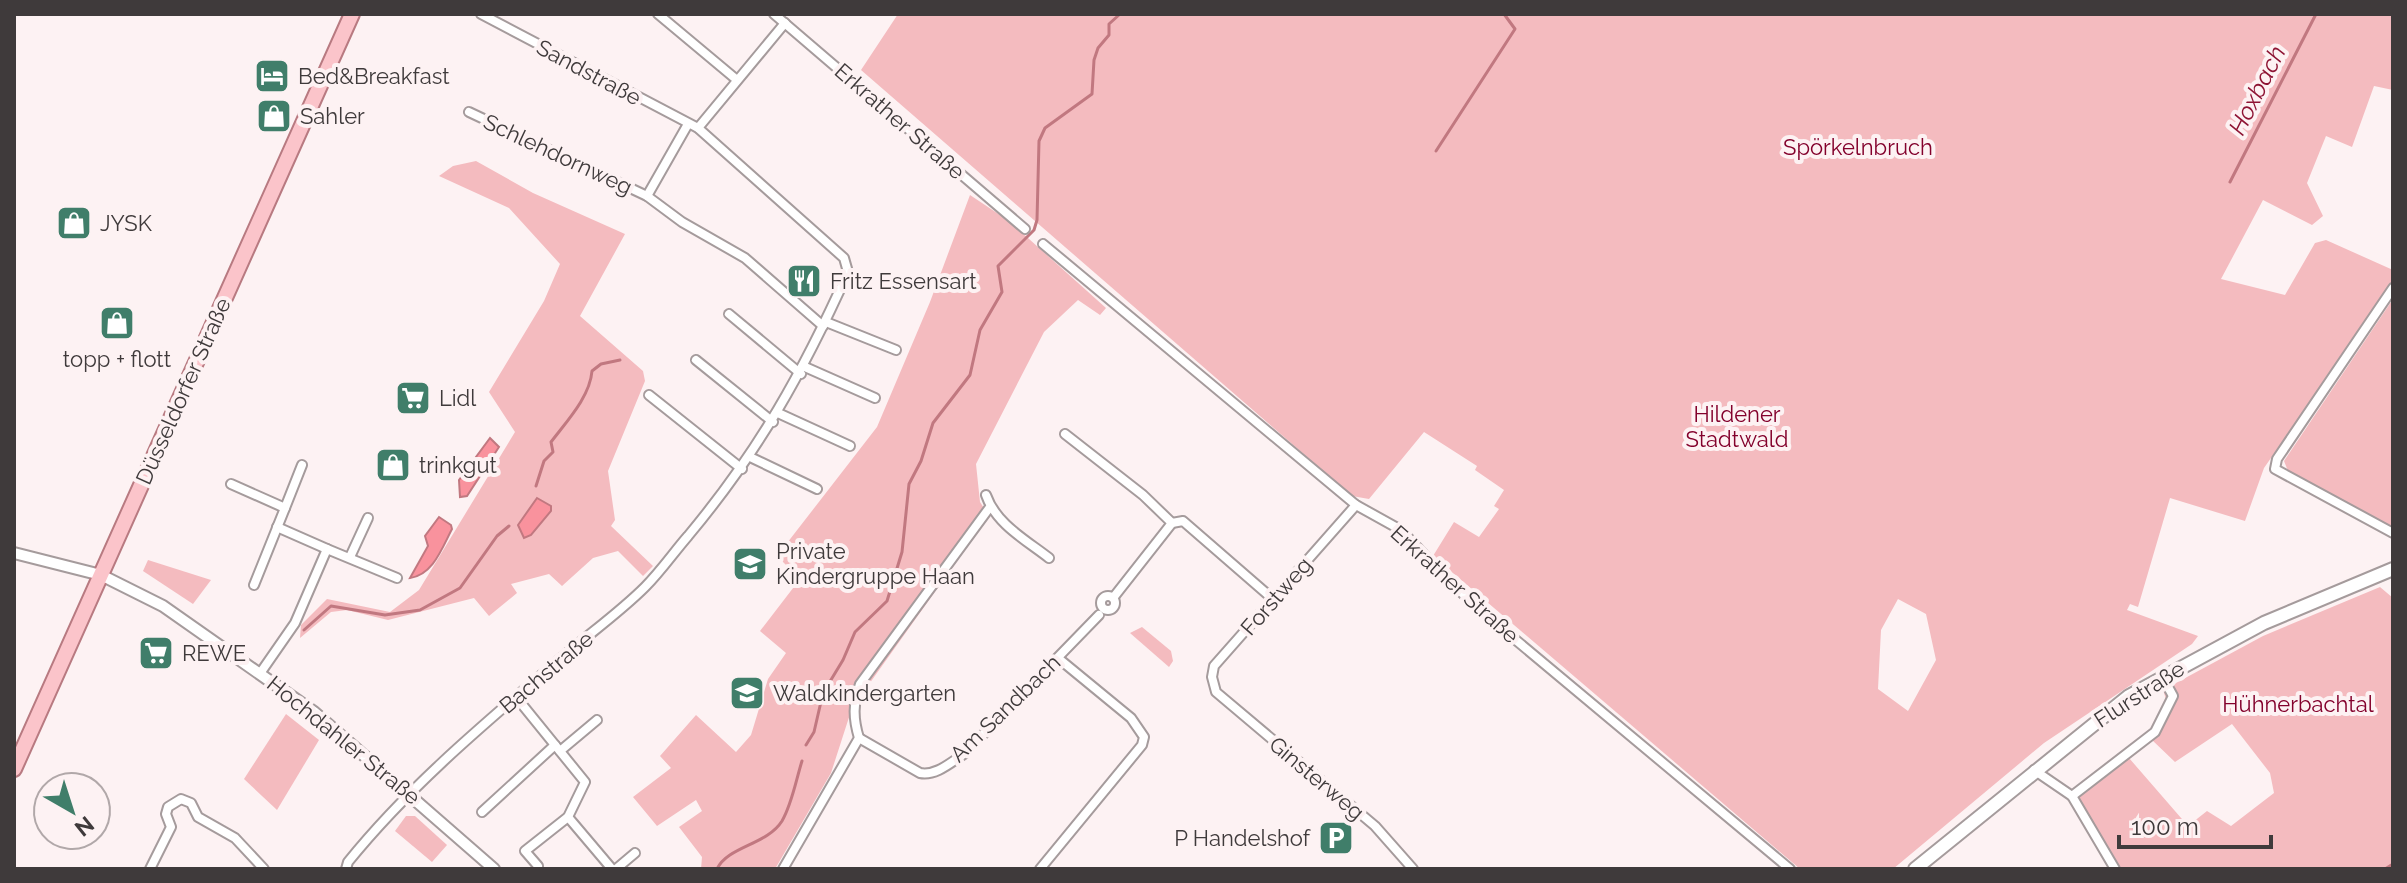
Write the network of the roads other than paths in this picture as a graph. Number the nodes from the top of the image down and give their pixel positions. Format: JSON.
{"nodes":[{"id":1,"x":352,"y":14,"type":"edge"},
{"id":2,"x":481,"y":14,"type":"edge"},
{"id":3,"x":658,"y":14,"type":"edge"},
{"id":4,"x":774,"y":14,"type":"edge"},
{"id":5,"x":785,"y":23,"type":"junction"},
{"id":6,"x":737,"y":80,"type":"junction"},
{"id":7,"x":469,"y":112,"type":"dead end"},
{"id":8,"x":688,"y":124,"type":"junction"},
{"id":9,"x":698,"y":128,"type":"junction"},
{"id":10,"x":647,"y":196,"type":"junction"},
{"id":11,"x":1025,"y":229,"type":"dead end"},
{"id":12,"x":1043,"y":244,"type":"dead end"},
{"id":13,"x":2393,"y":288,"type":"edge"},
{"id":14,"x":729,"y":314,"type":"dead end"},
{"id":15,"x":825,"y":324,"type":"junction"},
{"id":16,"x":896,"y":350,"type":"dead end"},
{"id":17,"x":696,"y":360,"type":"dead end"},
{"id":18,"x":803,"y":370,"type":"junction"},
{"id":19,"x":649,"y":395,"type":"dead end"},
{"id":20,"x":875,"y":398,"type":"dead end"},
{"id":21,"x":778,"y":413,"type":"junction"},
{"id":22,"x":773,"y":422,"type":"junction"},
{"id":23,"x":1065,"y":434,"type":"dead end"},
{"id":24,"x":850,"y":446,"type":"dead end"},
{"id":25,"x":750,"y":457,"type":"junction"},
{"id":26,"x":302,"y":465,"type":"dead end"},
{"id":27,"x":742,"y":469,"type":"junction"},
{"id":28,"x":231,"y":484,"type":"dead end"},
{"id":29,"x":817,"y":489,"type":"dead end"},
{"id":30,"x":986,"y":495,"type":"dead end"},
{"id":31,"x":1356,"y":505,"type":"junction"},
{"id":32,"x":990,"y":507,"type":"junction"},
{"id":33,"x":285,"y":508,"type":"junction"},
{"id":34,"x":368,"y":518,"type":"dead end"},
{"id":35,"x":1172,"y":523,"type":"junction"},
{"id":36,"x":277,"y":527,"type":"junction"},
{"id":37,"x":2393,"y":533,"type":"edge"},
{"id":38,"x":327,"y":549,"type":"junction"},
{"id":39,"x":14,"y":553,"type":"edge"},
{"id":40,"x":350,"y":557,"type":"junction"},
{"id":41,"x":1049,"y":558,"type":"dead end"},
{"id":42,"x":2393,"y":569,"type":"edge"},
{"id":43,"x":101,"y":575,"type":"junction"},
{"id":44,"x":397,"y":578,"type":"dead end"},
{"id":45,"x":254,"y":585,"type":"dead end"},
{"id":46,"x":1113,"y":598,"type":"dead end"},
{"id":47,"x":1274,"y":600,"type":"junction"},
{"id":48,"x":1099,"y":615,"type":"dead end"},
{"id":49,"x":1058,"y":658,"type":"junction"},
{"id":50,"x":261,"y":672,"type":"junction"},
{"id":51,"x":2162,"y":676,"type":"junction"},
{"id":52,"x":1216,"y":692,"type":"joint"},
{"id":53,"x":516,"y":697,"type":"junction"},
{"id":54,"x":597,"y":720,"type":"dead end"},
{"id":55,"x":859,"y":738,"type":"junction"},
{"id":56,"x":558,"y":748,"type":"junction"},
{"id":57,"x":14,"y":769,"type":"edge"},
{"id":58,"x":2034,"y":770,"type":"junction"},
{"id":59,"x":411,"y":794,"type":"junction"},
{"id":60,"x":2072,"y":796,"type":"junction"},
{"id":61,"x":482,"y":812,"type":"dead end"},
{"id":62,"x":568,"y":817,"type":"junction"},
{"id":63,"x":347,"y":866,"type":"edge"},
{"id":64,"x":538,"y":866,"type":"dead end"},
{"id":65,"x":150,"y":869,"type":"edge"},
{"id":66,"x":264,"y":869,"type":"edge"},
{"id":67,"x":355,"y":869,"type":"edge"},
{"id":68,"x":494,"y":869,"type":"edge"},
{"id":69,"x":614,"y":869,"type":"edge"},
{"id":70,"x":626,"y":869,"type":"edge"},
{"id":71,"x":783,"y":869,"type":"edge"},
{"id":72,"x":1040,"y":869,"type":"edge"},
{"id":73,"x":1413,"y":869,"type":"edge"},
{"id":74,"x":1790,"y":869,"type":"edge"},
{"id":75,"x":1915,"y":869,"type":"edge"},
{"id":76,"x":2115,"y":869,"type":"edge"}],
"edges":[{"from":1,"to":43,"type":"main road","name":"Düsseldorfer Straße"},
{"from":2,"to":8,"type":"street","name":"Sandstraße"},
{"from":3,"to":6,"type":"street"},
{"from":4,"to":5,"type":"street","name":"Erkrather Straße"},
{"from":5,"to":6,"type":"street"},
{"from":5,"to":11,"type":"street","name":"Erkrather Straße"},
{"from":6,"to":9,"type":"street"},
{"from":7,"to":10,"type":"street","name":"Schlehdornweg"},
{"from":8,"to":9,"type":"street","name":"Sandstraße"},
{"from":8,"to":10,"type":"street","name":"Schlehdornweg"},
{"from":9,"to":15,"type":"street","name":"Bachstraße"},
{"from":10,"to":15,"type":"street","name":"Schlehdornweg"},
{"from":12,"to":31,"type":"street","name":"Erkrather Straße"},
{"from":13,"to":37,"type":"street"},
{"from":14,"to":18,"type":"street"},
{"from":15,"to":16,"type":"street"},
{"from":15,"to":18,"type":"street","name":"Bachstraße"},
{"from":17,"to":22,"type":"street"},
{"from":18,"to":20,"type":"street"},
{"from":18,"to":21,"type":"street","name":"Bachstraße"},
{"from":19,"to":27,"type":"street"},
{"from":21,"to":22,"type":"street","name":"Bachstraße"},
{"from":21,"to":24,"type":"street"},
{"from":22,"to":25,"type":"street","name":"Bachstraße"},
{"from":23,"to":35,"type":"street"},
{"from":25,"to":27,"type":"street","name":"Bachstraße"},
{"from":25,"to":29,"type":"street"},
{"from":26,"to":33,"type":"street"},
{"from":27,"to":53,"type":"street","name":"Bachstraße"},
{"from":28,"to":33,"type":"street"},
{"from":30,"to":32,"type":"street"},
{"from":31,"to":47,"type":"street","name":"Forstweg"},
{"from":31,"to":74,"type":"street","name":"Erkrather Straße"},
{"from":32,"to":41,"type":"street"},
{"from":32,"to":55,"type":"street"},
{"from":33,"to":36,"type":"street"},
{"from":34,"to":40,"type":"street"},
{"from":35,"to":46,"type":"street"},
{"from":35,"to":47,"type":"street"},
{"from":36,"to":38,"type":"street"},
{"from":36,"to":45,"type":"street"},
{"from":38,"to":40,"type":"street"},
{"from":38,"to":50,"type":"street"},
{"from":39,"to":43,"type":"street","name":"Hochdahler Straße"},
{"from":40,"to":44,"type":"street"},
{"from":42,"to":51,"type":"main road","name":"Flurstraße"},
{"from":43,"to":50,"type":"street","name":"Hochdahler Straße"},
{"from":43,"to":57,"type":"main road","name":"Düsseldorfer Straße"},
{"from":47,"to":52,"type":"street","name":"Forstweg"},
{"from":48,"to":49,"type":"street","name":"Am Sandbach"},
{"from":49,"to":55,"type":"street","name":"Am Sandbach"},
{"from":49,"to":72,"type":"street"},
{"from":50,"to":59,"type":"street","name":"Hochdahler Straße"},
{"from":51,"to":58,"type":"main road","name":"Flurstraße"},
{"from":51,"to":60,"type":"street"},
{"from":52,"to":73,"type":"street","name":"Ginsterweg"},
{"from":53,"to":56,"type":"street"},
{"from":53,"to":59,"type":"street","name":"Bachstraße"},
{"from":54,"to":56,"type":"street"},
{"from":55,"to":71,"type":"street"},
{"from":56,"to":61,"type":"street"},
{"from":56,"to":62,"type":"street"},
{"from":58,"to":60,"type":"street"},
{"from":58,"to":75,"type":"main road","name":"Flurstraße"},
{"from":59,"to":63,"type":"street","name":"Bachstraße"},
{"from":59,"to":68,"type":"street","name":"Hochdahler Straße"},
{"from":60,"to":76,"type":"street"},
{"from":62,"to":64,"type":"street"},
{"from":62,"to":69,"type":"street"},
{"from":63,"to":67,"type":"street"},
{"from":65,"to":66,"type":"street"},
{"from":69,"to":70,"type":"street"}]}
